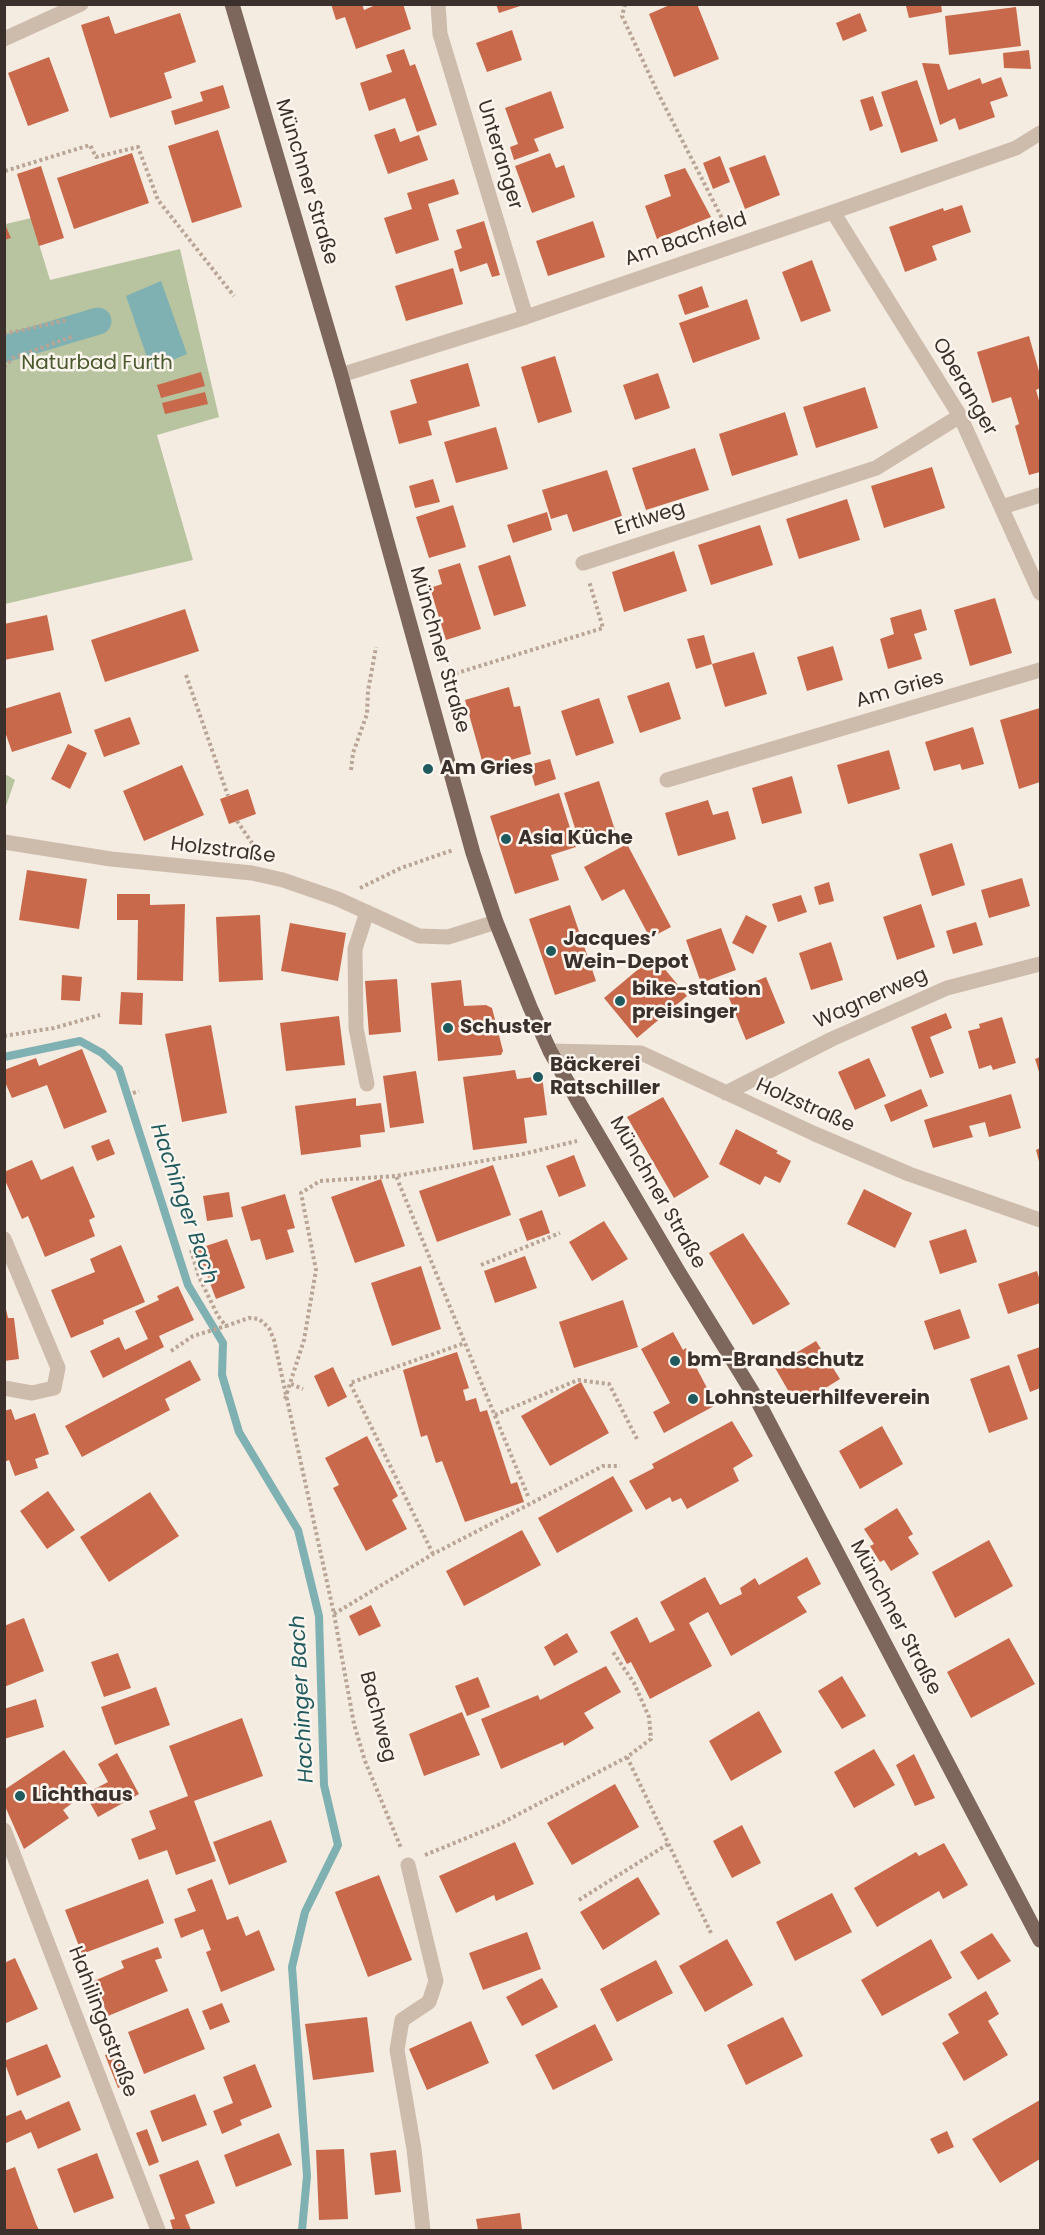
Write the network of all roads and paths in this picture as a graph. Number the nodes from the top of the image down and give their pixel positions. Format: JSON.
{"nodes":[{"id":1,"x":81,"y":4,"type":"edge"},
{"id":2,"x":232,"y":4,"type":"edge"},
{"id":3,"x":438,"y":4,"type":"edge"},
{"id":4,"x":625,"y":4,"type":"edge"},
{"id":5,"x":4,"y":39,"type":"edge"},
{"id":6,"x":1041,"y":133,"type":"edge"},
{"id":7,"x":5,"y":171,"type":"edge"},
{"id":8,"x":833,"y":212,"type":"junction"},
{"id":9,"x":736,"y":245,"type":"junction"},
{"id":10,"x":234,"y":296,"type":"dead end"},
{"id":11,"x":526,"y":317,"type":"junction"},
{"id":12,"x":67,"y":320,"type":"dead end"},
{"id":13,"x":4,"y":334,"type":"edge"},
{"id":14,"x":74,"y":336,"type":"dead end"},
{"id":15,"x":4,"y":367,"type":"edge"},
{"id":16,"x":341,"y":375,"type":"junction"},
{"id":17,"x":960,"y":416,"type":"junction"},
{"id":18,"x":1041,"y":495,"type":"edge"},
{"id":19,"x":1002,"y":507,"type":"junction"},
{"id":20,"x":583,"y":563,"type":"joint"},
{"id":21,"x":1041,"y":593,"type":"edge"},
{"id":22,"x":376,"y":647,"type":"dead end"},
{"id":23,"x":1041,"y":670,"type":"edge"},
{"id":24,"x":186,"y":675,"type":"dead end"},
{"id":25,"x":426,"y":683,"type":"junction"},
{"id":26,"x":351,"y":770,"type":"dead end"},
{"id":27,"x":667,"y":780,"type":"dead end"},
{"id":28,"x":228,"y":796,"type":"dead end"},
{"id":29,"x":237,"y":821,"type":"dead end"},
{"id":30,"x":4,"y":842,"type":"edge"},
{"id":31,"x":470,"y":843,"type":"junction"},
{"id":32,"x":259,"y":853,"type":"dead end"},
{"id":33,"x":338,"y":899,"type":"junction"},
{"id":34,"x":368,"y":912,"type":"junction"},
{"id":35,"x":496,"y":922,"type":"junction"},
{"id":36,"x":1041,"y":964,"type":"edge"},
{"id":37,"x":100,"y":1015,"type":"dead end"},
{"id":38,"x":4,"y":1036,"type":"edge"},
{"id":39,"x":550,"y":1051,"type":"junction"},
{"id":40,"x":367,"y":1084,"type":"dead end"},
{"id":41,"x":140,"y":1091,"type":"dead end"},
{"id":42,"x":133,"y":1093,"type":"dead end"},
{"id":43,"x":726,"y":1093,"type":"junction"},
{"id":44,"x":599,"y":1135,"type":"junction"},
{"id":45,"x":396,"y":1176,"type":"junction"},
{"id":46,"x":1041,"y":1220,"type":"edge"},
{"id":47,"x":560,"y":1233,"type":"dead end"},
{"id":48,"x":4,"y":1239,"type":"edge"},
{"id":49,"x":191,"y":1250,"type":"dead end"},
{"id":50,"x":481,"y":1265,"type":"dead end"},
{"id":51,"x":224,"y":1327,"type":"junction"},
{"id":52,"x":465,"y":1342,"type":"junction"},
{"id":53,"x":171,"y":1352,"type":"dead end"},
{"id":54,"x":291,"y":1384,"type":"junction"},
{"id":55,"x":4,"y":1388,"type":"edge"},
{"id":56,"x":303,"y":1389,"type":"dead end"},
{"id":57,"x":285,"y":1399,"type":"junction"},
{"id":58,"x":495,"y":1415,"type":"junction"},
{"id":59,"x":637,"y":1439,"type":"dead end"},
{"id":60,"x":620,"y":1466,"type":"dead end"},
{"id":61,"x":528,"y":1496,"type":"dead end"},
{"id":62,"x":433,"y":1554,"type":"junction"},
{"id":63,"x":334,"y":1614,"type":"junction"},
{"id":64,"x":613,"y":1652,"type":"dead end"},
{"id":65,"x":627,"y":1757,"type":"junction"},
{"id":66,"x":4,"y":1830,"type":"edge"},
{"id":67,"x":668,"y":1844,"type":"junction"},
{"id":68,"x":408,"y":1865,"type":"junction"},
{"id":69,"x":579,"y":1900,"type":"dead end"},
{"id":70,"x":712,"y":1935,"type":"dead end"},
{"id":71,"x":1041,"y":1940,"type":"edge"},
{"id":72,"x":158,"y":2230,"type":"edge"},
{"id":73,"x":423,"y":2230,"type":"edge"}],
"edges":[{"from":1,"to":5,"type":"street"},
{"from":2,"to":16,"type":"main road","name":"Münchner Straße"},
{"from":3,"to":11,"type":"street","name":"Unteranger"},
{"from":4,"to":9,"type":"path"},
{"from":6,"to":8,"type":"street","name":"Am Bachfeld"},
{"from":7,"to":10,"type":"path"},
{"from":8,"to":9,"type":"street","name":"Am Bachfeld"},
{"from":8,"to":17,"type":"street","name":"Oberanger"},
{"from":9,"to":11,"type":"street","name":"Am Bachfeld"},
{"from":11,"to":16,"type":"street","name":"Am Bachfeld"},
{"from":12,"to":13,"type":"path"},
{"from":14,"to":15,"type":"path"},
{"from":16,"to":25,"type":"main road","name":"Münchner Straße"},
{"from":17,"to":19,"type":"street","name":"Oberanger"},
{"from":17,"to":20,"type":"street","name":"Ertlweg"},
{"from":18,"to":19,"type":"street"},
{"from":19,"to":21,"type":"street","name":"Oberanger"},
{"from":20,"to":25,"type":"path"},
{"from":22,"to":26,"type":"path"},
{"from":23,"to":27,"type":"street","name":"Am Gries"},
{"from":24,"to":28,"type":"path"},
{"from":25,"to":31,"type":"main road","name":"Münchner Straße"},
{"from":29,"to":32,"type":"path"},
{"from":30,"to":33,"type":"street","name":"Holzstraße"},
{"from":31,"to":33,"type":"path"},
{"from":31,"to":35,"type":"main road","name":"Münchner Straße"},
{"from":33,"to":34,"type":"street","name":"Holzstraße"},
{"from":34,"to":35,"type":"street","name":"Holzstraße"},
{"from":34,"to":40,"type":"street"},
{"from":35,"to":39,"type":"main road","name":"Münchner Straße"},
{"from":36,"to":43,"type":"street","name":"Wagnerweg"},
{"from":37,"to":38,"type":"path"},
{"from":39,"to":43,"type":"street","name":"Holzstraße"},
{"from":39,"to":44,"type":"main road","name":"Münchner Straße"},
{"from":41,"to":42,"type":"path"},
{"from":43,"to":46,"type":"street","name":"Holzstraße"},
{"from":44,"to":45,"type":"path"},
{"from":44,"to":71,"type":"main road","name":"Münchner Straße"},
{"from":45,"to":52,"type":"path"},
{"from":45,"to":54,"type":"path"},
{"from":47,"to":50,"type":"path"},
{"from":48,"to":55,"type":"street"},
{"from":49,"to":51,"type":"path"},
{"from":51,"to":53,"type":"path"},
{"from":51,"to":57,"type":"path","name":"Bachweg"},
{"from":52,"to":58,"type":"path"},
{"from":52,"to":62,"type":"path"},
{"from":54,"to":56,"type":"path"},
{"from":54,"to":57,"type":"path"},
{"from":57,"to":63,"type":"path","name":"Bachweg"},
{"from":58,"to":59,"type":"path"},
{"from":58,"to":61,"type":"path"},
{"from":60,"to":62,"type":"path"},
{"from":62,"to":63,"type":"path"},
{"from":63,"to":68,"type":"path","name":"Bachweg"},
{"from":64,"to":65,"type":"path"},
{"from":65,"to":67,"type":"path"},
{"from":65,"to":68,"type":"path"},
{"from":66,"to":72,"type":"street","name":"Hahilingastraße"},
{"from":67,"to":69,"type":"path"},
{"from":67,"to":70,"type":"path"},
{"from":68,"to":73,"type":"street"}]}
